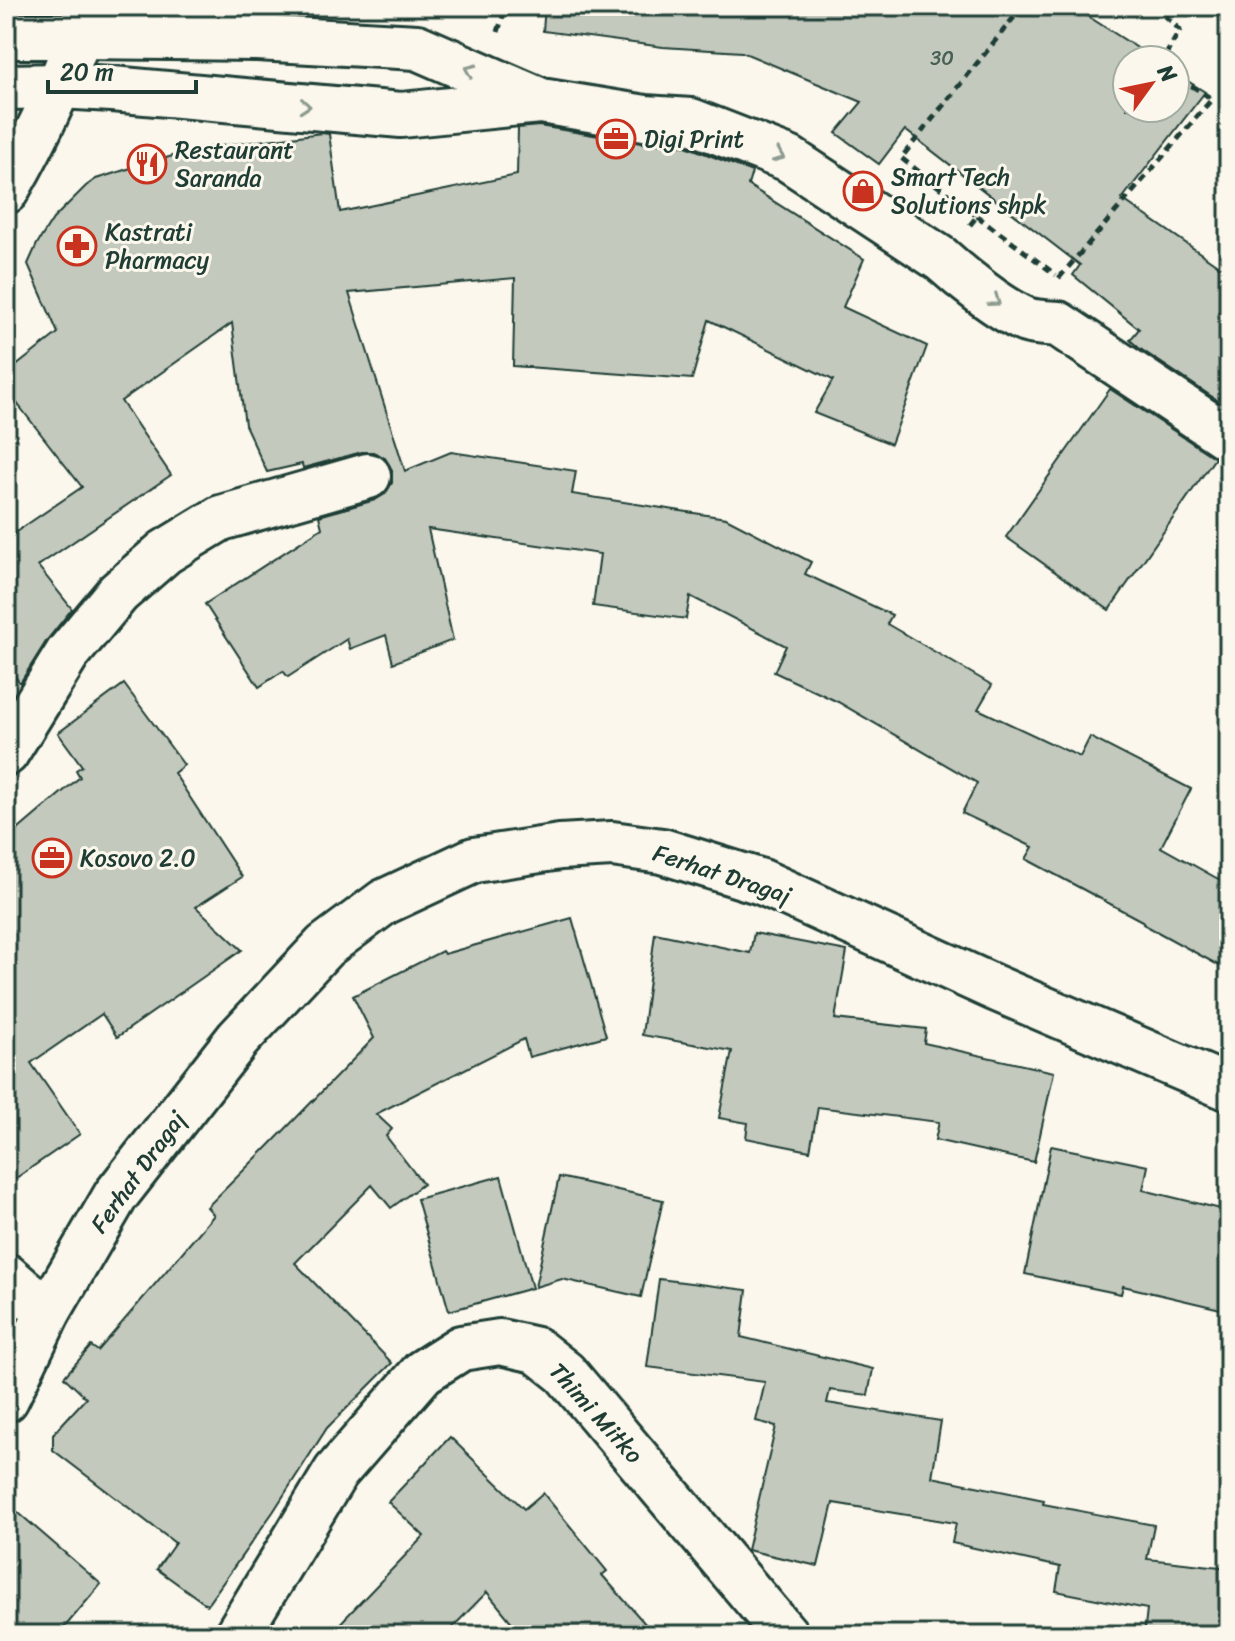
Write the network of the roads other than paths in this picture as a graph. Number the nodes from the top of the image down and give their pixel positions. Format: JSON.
{"nodes":[{"id":1,"x":187,"y":6,"type":"edge"},
{"id":2,"x":85,"y":21,"type":"edge"},
{"id":3,"x":14,"y":35,"type":"edge"},
{"id":4,"x":257,"y":38,"type":"junction"},
{"id":5,"x":60,"y":86,"type":"junction"},
{"id":6,"x":6,"y":87,"type":"edge"},
{"id":7,"x":541,"y":101,"type":"junction"},
{"id":8,"x":6,"y":191,"type":"edge"},
{"id":9,"x":1229,"y":438,"type":"edge"},
{"id":10,"x":368,"y":476,"type":"dead end"},
{"id":11,"x":6,"y":753,"type":"edge"},
{"id":12,"x":1229,"y":1088,"type":"edge"},
{"id":13,"x":6,"y":1276,"type":"edge"},
{"id":14,"x":48,"y":1312,"type":"junction"},
{"id":15,"x":6,"y":1399,"type":"edge"},
{"id":16,"x":237,"y":1635,"type":"edge"},
{"id":17,"x":786,"y":1635,"type":"edge"}],
"edges":[{"from":1,"to":4,"type":"street"},
{"from":2,"to":3,"type":"street"},
{"from":2,"to":4,"type":"street"},
{"from":2,"to":5,"type":"street"},
{"from":7,"to":4,"type":"street","one_way":true},
{"from":5,"to":6,"type":"street"},
{"from":5,"to":7,"type":"street","one_way":true},
{"from":5,"to":8,"type":"street"},
{"from":7,"to":9,"type":"street","one_way":true},
{"from":10,"to":11,"type":"street"},
{"from":12,"to":14,"type":"street","name":"Ferhat Dragaj"},
{"from":13,"to":14,"type":"street"},
{"from":14,"to":15,"type":"street","name":"Ferhat Dragaj"},
{"from":16,"to":17,"type":"street","name":"Thimi Mitko"}]}
